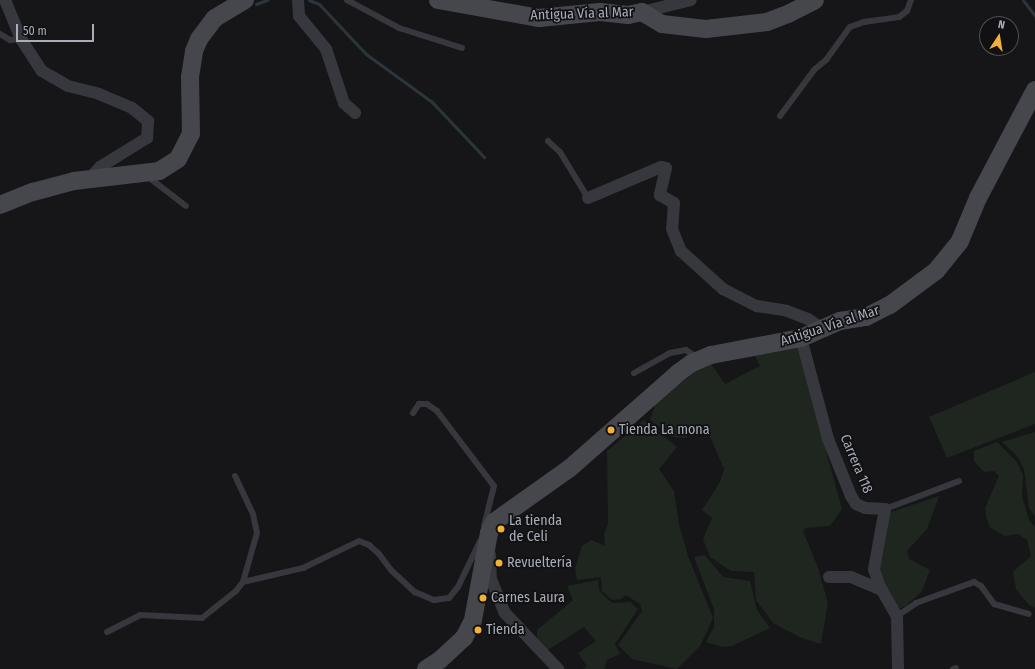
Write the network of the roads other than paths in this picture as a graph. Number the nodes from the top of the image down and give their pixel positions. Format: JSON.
{"nodes":[{"id":1,"x":6,"y":0,"type":"edge"},
{"id":2,"x":245,"y":0,"type":"edge"},
{"id":3,"x":298,"y":0,"type":"edge"},
{"id":4,"x":347,"y":0,"type":"edge"},
{"id":5,"x":438,"y":0,"type":"edge"},
{"id":6,"x":691,"y":0,"type":"edge"},
{"id":7,"x":815,"y":0,"type":"edge"},
{"id":8,"x":911,"y":0,"type":"edge"},
{"id":9,"x":642,"y":12,"type":"junction"},
{"id":10,"x":0,"y":34,"type":"edge"},
{"id":11,"x":21,"y":39,"type":"junction"},
{"id":12,"x":462,"y":48,"type":"dead end"},
{"id":13,"x":1035,"y":90,"type":"edge"},
{"id":14,"x":355,"y":113,"type":"dead end"},
{"id":15,"x":780,"y":116,"type":"dead end"},
{"id":16,"x":548,"y":141,"type":"dead end"},
{"id":17,"x":144,"y":174,"type":"junction"},
{"id":18,"x":90,"y":178,"type":"junction"},
{"id":19,"x":588,"y":198,"type":"joint"},
{"id":20,"x":0,"y":205,"type":"edge"},
{"id":21,"x":186,"y":206,"type":"dead end"},
{"id":22,"x":822,"y":328,"type":"junction"},
{"id":23,"x":802,"y":338,"type":"junction"},
{"id":24,"x":700,"y":359,"type":"junction"},
{"id":25,"x":634,"y":373,"type":"dead end"},
{"id":26,"x":413,"y":414,"type":"dead end"},
{"id":27,"x":234,"y":476,"type":"dead end"},
{"id":28,"x":959,"y":481,"type":"dead end"},
{"id":29,"x":885,"y":509,"type":"junction"},
{"id":30,"x":486,"y":535,"type":"junction"},
{"id":31,"x":829,"y":577,"type":"dead end"},
{"id":32,"x":243,"y":582,"type":"junction"},
{"id":33,"x":882,"y":590,"type":"junction"},
{"id":34,"x":1029,"y":614,"type":"dead end"},
{"id":35,"x":897,"y":616,"type":"junction"},
{"id":36,"x":107,"y":632,"type":"dead end"},
{"id":37,"x":426,"y":669,"type":"edge"},
{"id":38,"x":558,"y":669,"type":"edge"},
{"id":39,"x":898,"y":669,"type":"edge"}],
"edges":[{"from":1,"to":11,"type":"street"},
{"from":2,"to":17,"type":"main road"},
{"from":3,"to":14,"type":"street"},
{"from":4,"to":12,"type":"lane"},
{"from":5,"to":9,"type":"main road","name":"Antigua Vía al Mar"},
{"from":6,"to":9,"type":"street"},
{"from":7,"to":9,"type":"main road","name":"Antigua Vía al Mar"},
{"from":8,"to":15,"type":"lane"},
{"from":10,"to":11,"type":"lane"},
{"from":11,"to":18,"type":"street"},
{"from":13,"to":22,"type":"main road","name":"Antigua Vía al Mar"},
{"from":16,"to":19,"type":"lane"},
{"from":17,"to":18,"type":"main road"},
{"from":17,"to":21,"type":"lane"},
{"from":18,"to":20,"type":"main road"},
{"from":19,"to":22,"type":"street"},
{"from":22,"to":23,"type":"main road","name":"Antigua Vía al Mar"},
{"from":23,"to":24,"type":"main road","name":"Antigua Vía al Mar"},
{"from":23,"to":29,"type":"street","name":"Carrera 118"},
{"from":24,"to":25,"type":"lane"},
{"from":24,"to":30,"type":"main road","name":"Antigua Vía al Mar"},
{"from":26,"to":30,"type":"lane"},
{"from":27,"to":32,"type":"lane"},
{"from":28,"to":29,"type":"lane"},
{"from":29,"to":33,"type":"street"},
{"from":30,"to":32,"type":"lane"},
{"from":30,"to":37,"type":"main road","name":"Antigua Vía al Mar"},
{"from":30,"to":38,"type":"street"},
{"from":31,"to":33,"type":"street"},
{"from":32,"to":36,"type":"lane"},
{"from":33,"to":35,"type":"street"},
{"from":34,"to":35,"type":"lane"},
{"from":35,"to":39,"type":"street"}]}
